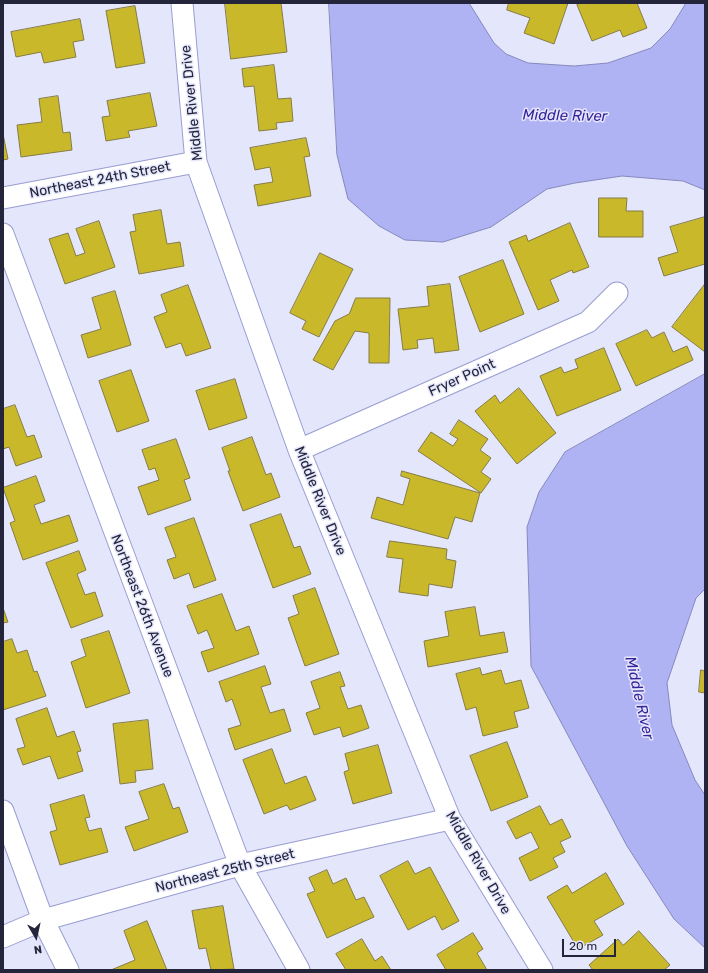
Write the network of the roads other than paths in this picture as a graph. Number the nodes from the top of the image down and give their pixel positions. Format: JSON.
{"nodes":[{"id":1,"x":182,"y":3,"type":"edge"},
{"id":2,"x":196,"y":162,"type":"junction"},
{"id":3,"x":3,"y":198,"type":"edge"},
{"id":4,"x":3,"y":234,"type":"edge"},
{"id":5,"x":617,"y":293,"type":"dead end"},
{"id":6,"x":299,"y":450,"type":"junction"},
{"id":7,"x":3,"y":811,"type":"edge"},
{"id":8,"x":450,"y":819,"type":"junction"},
{"id":9,"x":240,"y":865,"type":"junction"},
{"id":10,"x":43,"y":920,"type":"junction"},
{"id":11,"x":3,"y":937,"type":"edge"},
{"id":12,"x":68,"y":970,"type":"edge"},
{"id":13,"x":299,"y":970,"type":"edge"},
{"id":14,"x":542,"y":970,"type":"edge"}],
"edges":[{"from":1,"to":2,"type":"street","name":"Middle River Drive"},
{"from":2,"to":3,"type":"street","name":"Northeast 24th Street"},
{"from":2,"to":6,"type":"street","name":"Middle River Drive"},
{"from":4,"to":9,"type":"street","name":"Northeast 26th Avenue"},
{"from":5,"to":6,"type":"street","name":"Fryer Point"},
{"from":6,"to":8,"type":"street","name":"Middle River Drive"},
{"from":7,"to":10,"type":"street"},
{"from":8,"to":9,"type":"street","name":"Northeast 25th Street"},
{"from":8,"to":14,"type":"street","name":"Middle River Drive"},
{"from":9,"to":10,"type":"street","name":"Northeast 25th Street"},
{"from":9,"to":13,"type":"street","name":"Northeast 26th Avenue"},
{"from":10,"to":11,"type":"street","name":"Northeast 25th Street"},
{"from":10,"to":12,"type":"street"}]}
